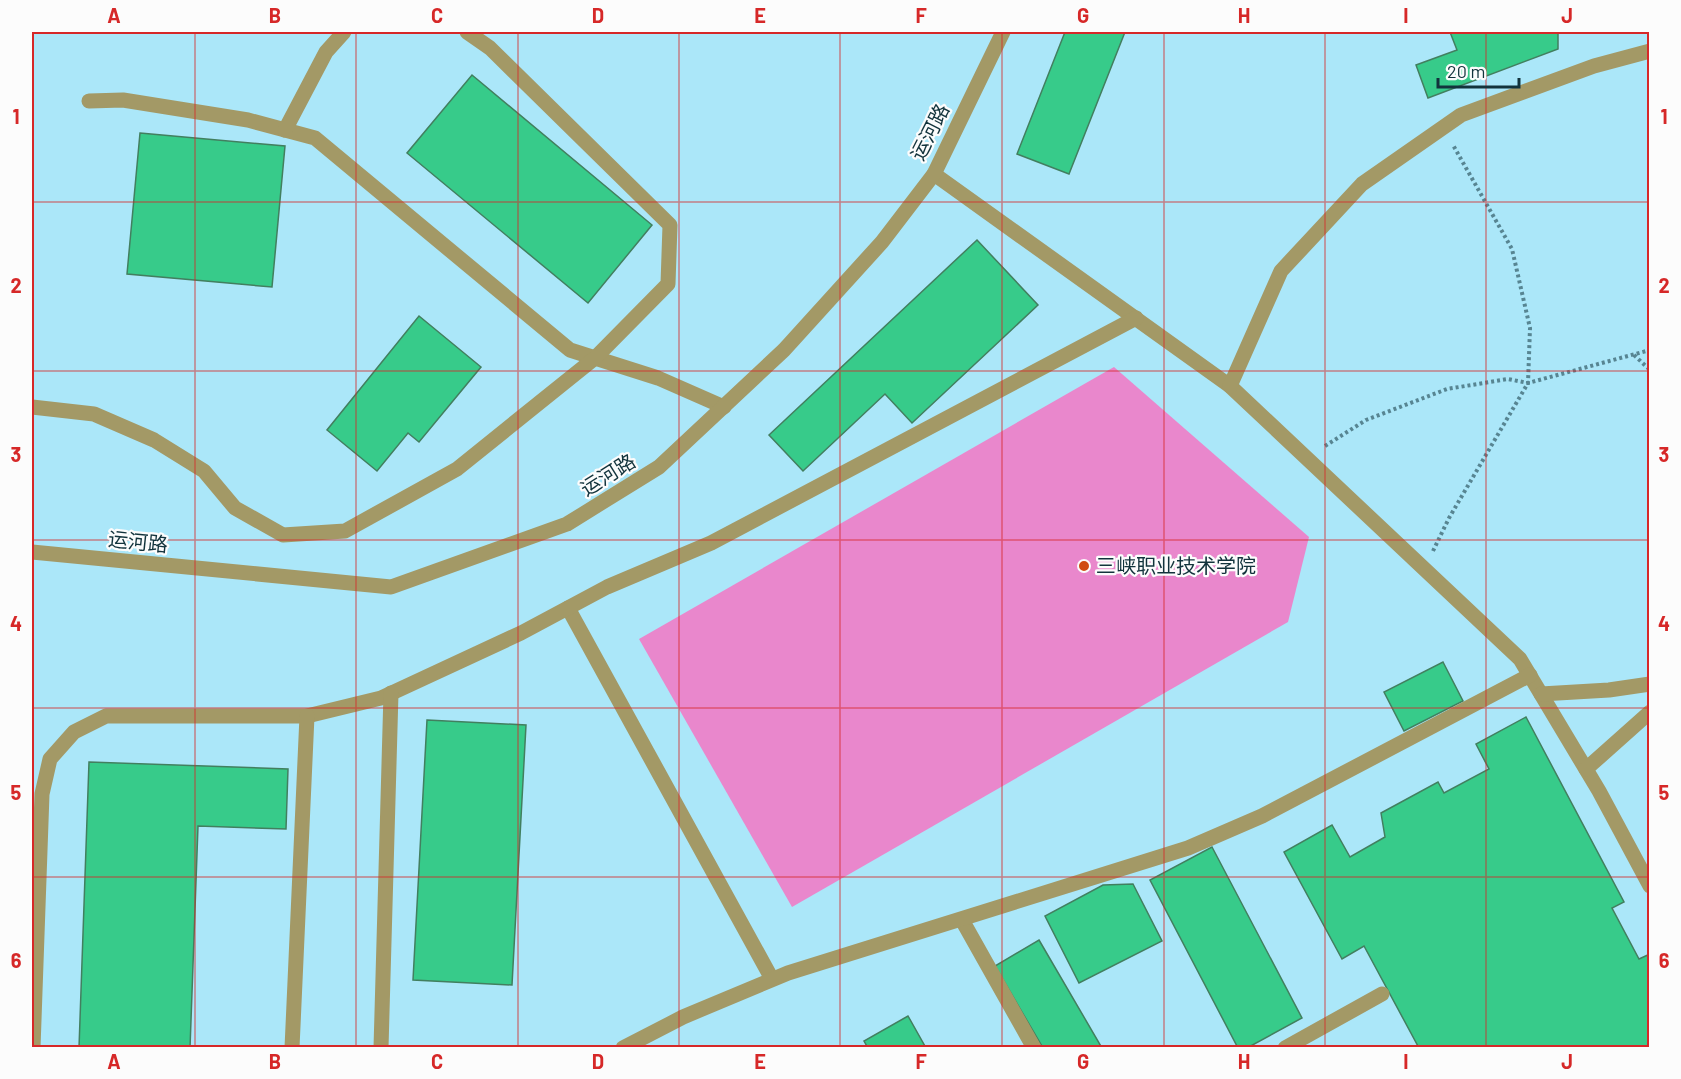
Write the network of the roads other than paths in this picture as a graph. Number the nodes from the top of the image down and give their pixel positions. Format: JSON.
{"nodes":[{"id":1,"x":344,"y":32,"type":"edge"},
{"id":2,"x":467,"y":32,"type":"edge"},
{"id":3,"x":1003,"y":32,"type":"edge"},
{"id":4,"x":1650,"y":51,"type":"edge"},
{"id":5,"x":89,"y":101,"type":"dead end"},
{"id":6,"x":285,"y":130,"type":"junction"},
{"id":7,"x":934,"y":174,"type":"junction"},
{"id":8,"x":1136,"y":318,"type":"junction"},
{"id":9,"x":595,"y":358,"type":"junction"},
{"id":10,"x":1230,"y":386,"type":"junction"},
{"id":11,"x":32,"y":407,"type":"edge"},
{"id":12,"x":724,"y":407,"type":"junction"},
{"id":13,"x":32,"y":552,"type":"edge"},
{"id":14,"x":568,"y":608,"type":"junction"},
{"id":15,"x":1530,"y":675,"type":"junction"},
{"id":16,"x":1650,"y":684,"type":"edge"},
{"id":17,"x":391,"y":693,"type":"junction"},
{"id":18,"x":1541,"y":694,"type":"junction"},
{"id":19,"x":1650,"y":712,"type":"edge"},
{"id":20,"x":307,"y":717,"type":"junction"},
{"id":21,"x":1586,"y":769,"type":"junction"},
{"id":22,"x":1650,"y":886,"type":"edge"},
{"id":23,"x":962,"y":920,"type":"junction"},
{"id":24,"x":772,"y":979,"type":"junction"},
{"id":25,"x":1383,"y":994,"type":"dead end"},
{"id":26,"x":1293,"y":1046,"type":"edge"},
{"id":27,"x":33,"y":1047,"type":"edge"},
{"id":28,"x":292,"y":1047,"type":"edge"},
{"id":29,"x":302,"y":1047,"type":"edge"},
{"id":30,"x":381,"y":1047,"type":"edge"},
{"id":31,"x":623,"y":1047,"type":"edge"},
{"id":32,"x":1034,"y":1047,"type":"edge"}],
"edges":[{"from":1,"to":6,"type":"street"},
{"from":2,"to":9,"type":"street"},
{"from":3,"to":7,"type":"street","name":"运河路"},
{"from":4,"to":10,"type":"street"},
{"from":5,"to":6,"type":"street"},
{"from":6,"to":9,"type":"street"},
{"from":7,"to":8,"type":"street"},
{"from":7,"to":12,"type":"street","name":"运河路"},
{"from":8,"to":10,"type":"street"},
{"from":8,"to":14,"type":"street"},
{"from":9,"to":11,"type":"street"},
{"from":9,"to":12,"type":"street"},
{"from":10,"to":15,"type":"street"},
{"from":12,"to":13,"type":"street","name":"运河路"},
{"from":14,"to":17,"type":"street"},
{"from":14,"to":24,"type":"street"},
{"from":15,"to":18,"type":"street"},
{"from":15,"to":23,"type":"street"},
{"from":16,"to":18,"type":"street"},
{"from":17,"to":20,"type":"street"},
{"from":17,"to":30,"type":"street"},
{"from":18,"to":21,"type":"street"},
{"from":19,"to":21,"type":"street"},
{"from":20,"to":27,"type":"street"},
{"from":20,"to":28,"type":"street"},
{"from":21,"to":22,"type":"street"},
{"from":23,"to":24,"type":"street"},
{"from":23,"to":32,"type":"street"},
{"from":24,"to":31,"type":"street"},
{"from":25,"to":26,"type":"street"},
{"from":28,"to":29,"type":"street"}]}
